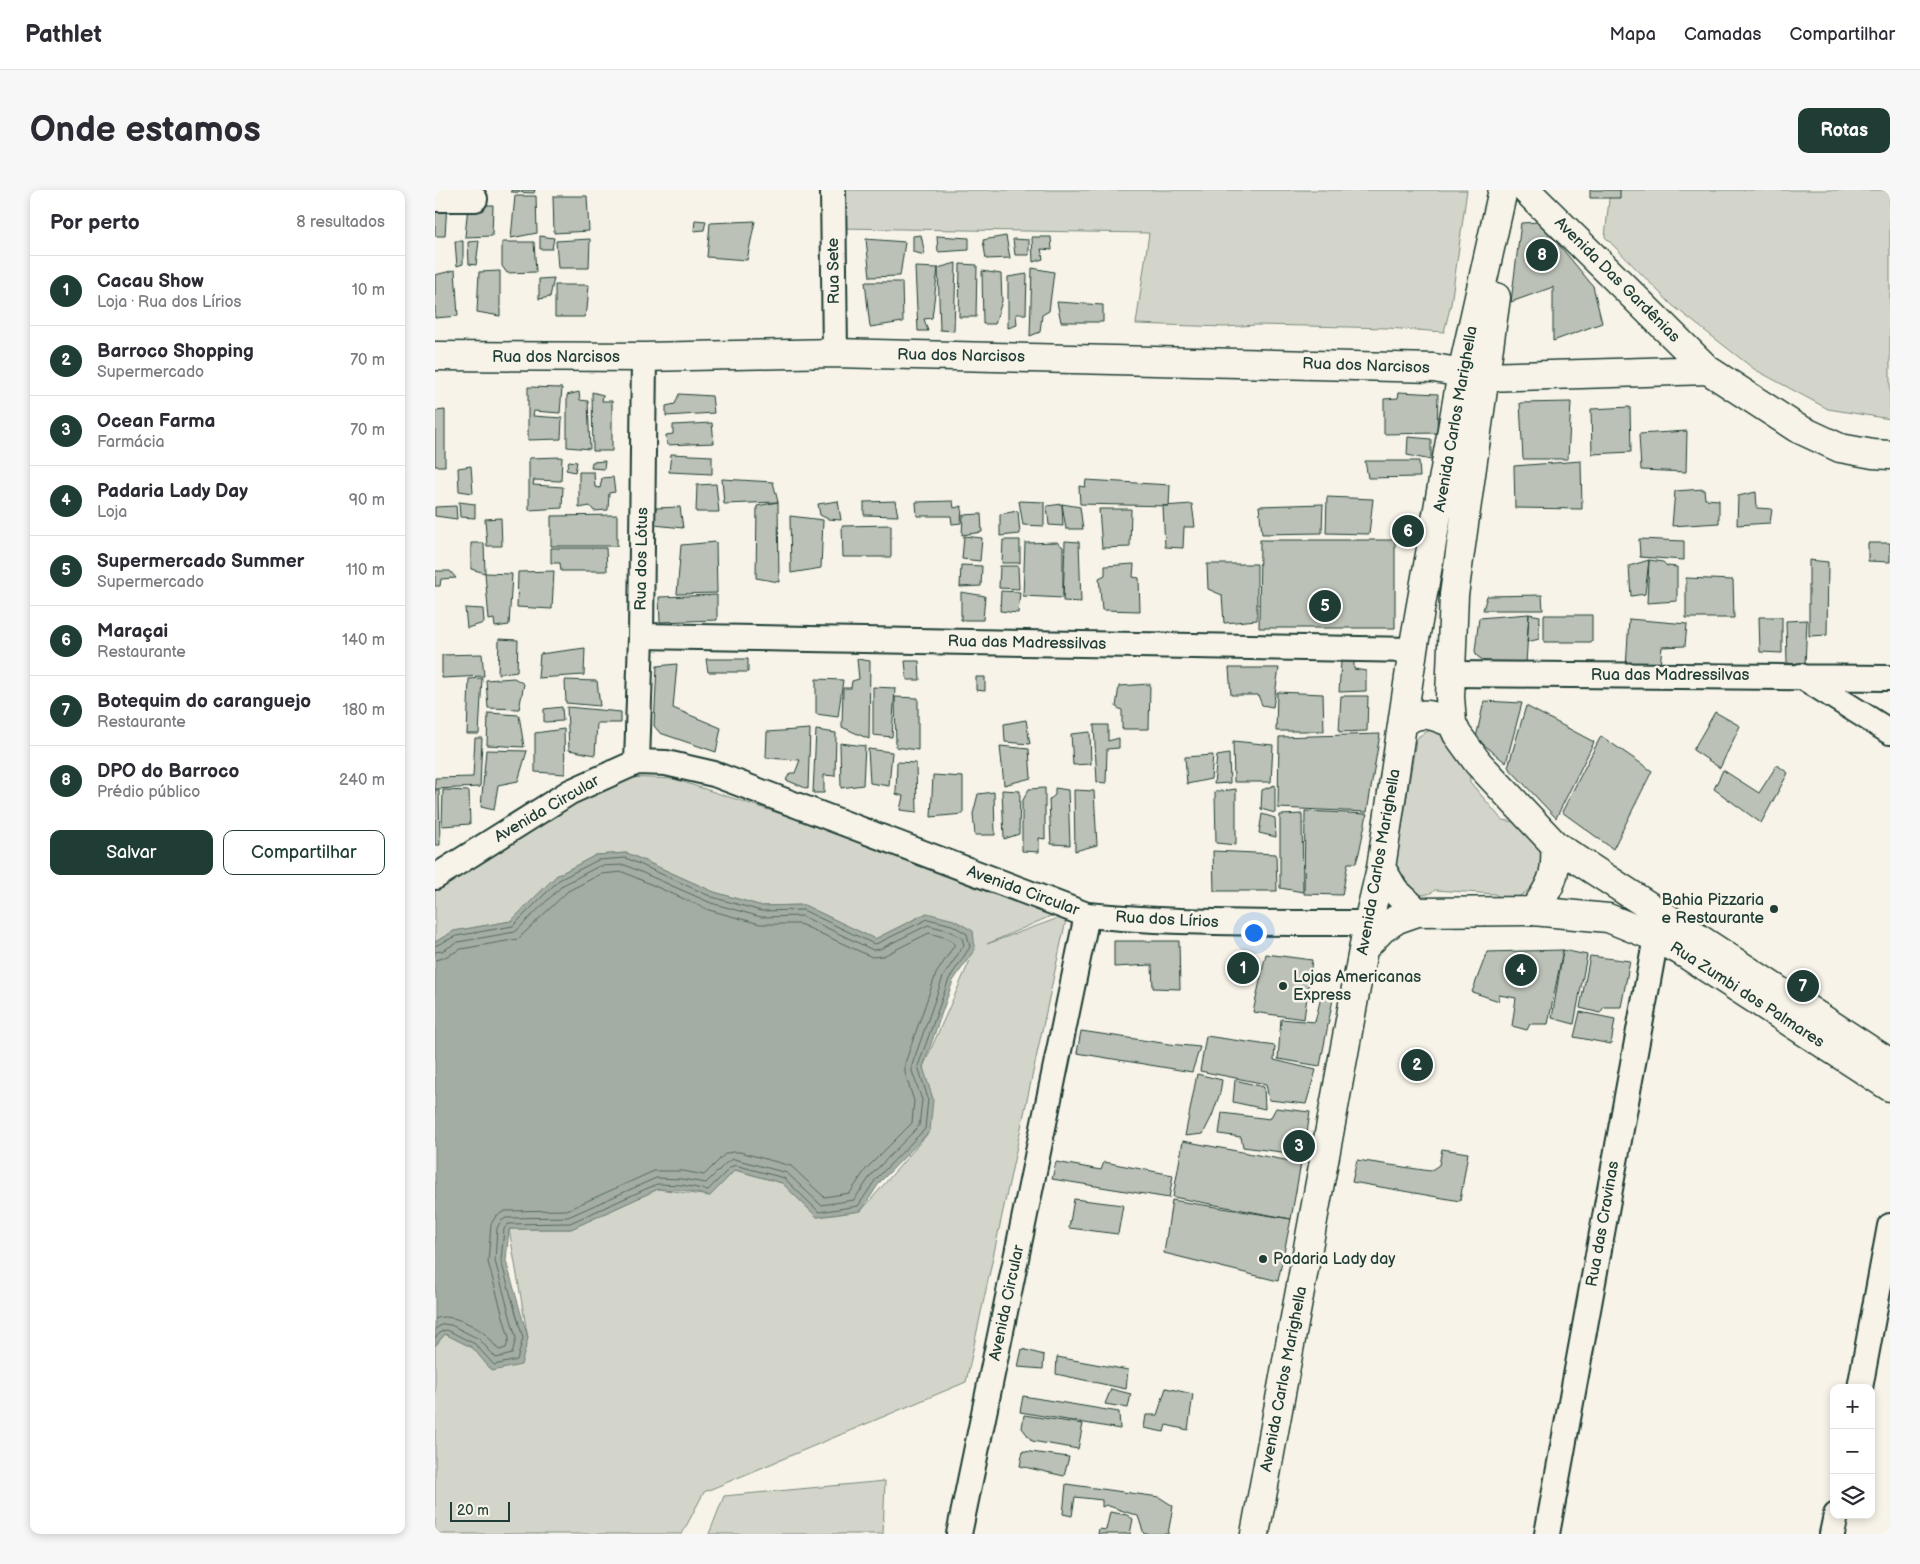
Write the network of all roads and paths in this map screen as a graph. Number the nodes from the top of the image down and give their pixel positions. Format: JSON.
{"nodes":[{"id":1,"x":833,"y":190,"type":"edge"},
{"id":2,"x":1510,"y":194,"type":"edge"},
{"id":3,"x":435,"y":199,"type":"edge"},
{"id":4,"x":475,"y":199,"type":"dead end"},
{"id":5,"x":835,"y":353,"type":"junction"},
{"id":6,"x":435,"y":356,"type":"edge"},
{"id":7,"x":644,"y":357,"type":"junction"},
{"id":8,"x":1708,"y":370,"type":"junction"},
{"id":9,"x":1474,"y":375,"type":"junction"},
{"id":10,"x":1890,"y":455,"type":"edge"},
{"id":11,"x":641,"y":636,"type":"junction"},
{"id":12,"x":1413,"y":650,"type":"junction"},
{"id":13,"x":1451,"y":674,"type":"junction"},
{"id":14,"x":1801,"y":676,"type":"junction"},
{"id":15,"x":1890,"y":678,"type":"edge"},
{"id":16,"x":1452,"y":723,"type":"junction"},
{"id":17,"x":1403,"y":724,"type":"junction"},
{"id":18,"x":1890,"y":732,"type":"edge"},
{"id":19,"x":637,"y":762,"type":"junction"},
{"id":20,"x":1555,"y":845,"type":"junction"},
{"id":21,"x":1381,"y":868,"type":"junction"},
{"id":22,"x":435,"y":877,"type":"edge"},
{"id":23,"x":1533,"y":911,"type":"junction"},
{"id":24,"x":1417,"y":912,"type":"junction"},
{"id":25,"x":1087,"y":914,"type":"junction"},
{"id":26,"x":1658,"y":925,"type":"junction"},
{"id":27,"x":1366,"y":935,"type":"junction"},
{"id":28,"x":1890,"y":1063,"type":"edge"},
{"id":29,"x":1890,"y":1087,"type":"edge"},
{"id":30,"x":1890,"y":1226,"type":"edge"},
{"id":31,"x":1861,"y":1384,"type":"edge"},
{"id":32,"x":1835,"y":1519,"type":"edge"},
{"id":33,"x":1257,"y":1530,"type":"edge"},
{"id":34,"x":959,"y":1534,"type":"edge"},
{"id":35,"x":1547,"y":1534,"type":"edge"},
{"id":36,"x":1832,"y":1534,"type":"edge"}],
"edges":[{"from":1,"to":5,"type":"street","name":"Rua Sete"},
{"from":2,"to":8,"type":"main road","name":"Avenida Das Gardênias"},
{"from":2,"to":9,"type":"main road","name":"Avenida Carlos Marighella"},
{"from":3,"to":4,"type":"street"},
{"from":5,"to":7,"type":"main road","name":"Rua dos Narcisos"},
{"from":5,"to":9,"type":"main road","name":"Rua dos Narcisos"},
{"from":6,"to":7,"type":"main road","name":"Rua dos Narcisos"},
{"from":7,"to":11,"type":"street","name":"Rua dos Lótus"},
{"from":8,"to":9,"type":"main road"},
{"from":8,"to":10,"type":"main road","name":"Avenida Das Gardênias"},
{"from":9,"to":12,"type":"main road","name":"Avenida Carlos Marighella"},
{"from":9,"to":13,"type":"main road","name":"Avenida Carlos Marighella"},
{"from":11,"to":12,"type":"street","name":"Rua das Madressilvas"},
{"from":11,"to":19,"type":"street","name":"Rua dos Lótus"},
{"from":12,"to":17,"type":"main road","name":"Avenida Carlos Marighella"},
{"from":13,"to":14,"type":"street","name":"Rua das Madressilvas"},
{"from":13,"to":16,"type":"main road","name":"Avenida Carlos Marighella"},
{"from":14,"to":15,"type":"street","name":"Rua das Madressilvas"},
{"from":14,"to":18,"type":"street"},
{"from":16,"to":17,"type":"main road"},
{"from":16,"to":20,"type":"main road"},
{"from":17,"to":21,"type":"main road","name":"Avenida Carlos Marighella"},
{"from":19,"to":22,"type":"street","name":"Avenida Circular"},
{"from":19,"to":25,"type":"street","name":"Avenida Circular"},
{"from":20,"to":23,"type":"main road"},
{"from":20,"to":26,"type":"main road"},
{"from":21,"to":24,"type":"main road"},
{"from":21,"to":27,"type":"main road","name":"Avenida Carlos Marighella"},
{"from":23,"to":24,"type":"main road","name":"Rua Zumbi dos Palmares"},
{"from":23,"to":26,"type":"main road","name":"Rua Zumbi dos Palmares"},
{"from":24,"to":27,"type":"main road"},
{"from":25,"to":27,"type":"street","name":"Rua dos Lírios"},
{"from":25,"to":34,"type":"street","name":"Avenida Circular"},
{"from":26,"to":28,"type":"main road"},
{"from":26,"to":29,"type":"main road","name":"Rua Zumbi dos Palmares"},
{"from":26,"to":35,"type":"street","name":"Rua das Cravinas"},
{"from":27,"to":33,"type":"main road","name":"Avenida Carlos Marighella"},
{"from":30,"to":31,"type":"street"},
{"from":32,"to":36,"type":"street"}]}
